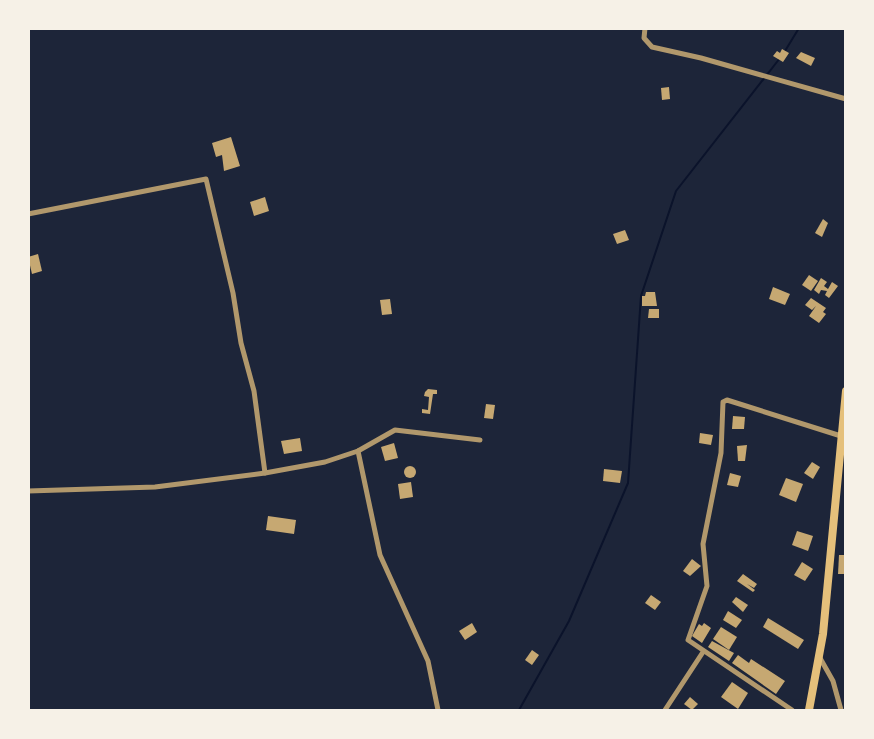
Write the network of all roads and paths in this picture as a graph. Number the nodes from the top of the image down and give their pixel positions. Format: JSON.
{"nodes":[{"id":1,"x":645,"y":28,"type":"edge"},
{"id":2,"x":846,"y":99,"type":"edge"},
{"id":3,"x":28,"y":214,"type":"edge"},
{"id":4,"x":846,"y":391,"type":"edge"},
{"id":5,"x":841,"y":436,"type":"junction"},
{"id":6,"x":480,"y":440,"type":"dead end"},
{"id":7,"x":358,"y":451,"type":"junction"},
{"id":8,"x":265,"y":473,"type":"junction"},
{"id":9,"x":28,"y":491,"type":"edge"},
{"id":10,"x":703,"y":652,"type":"junction"},
{"id":11,"x":820,"y":658,"type":"junction"},
{"id":12,"x":438,"y":711,"type":"edge"},
{"id":13,"x":665,"y":711,"type":"edge"},
{"id":14,"x":792,"y":711,"type":"edge"},
{"id":15,"x":809,"y":711,"type":"edge"},
{"id":16,"x":841,"y":711,"type":"edge"}],
"edges":[{"from":1,"to":2,"type":"street"},
{"from":3,"to":8,"type":"street"},
{"from":4,"to":5,"type":"highway"},
{"from":5,"to":10,"type":"street"},
{"from":5,"to":11,"type":"highway"},
{"from":6,"to":7,"type":"street"},
{"from":7,"to":8,"type":"street"},
{"from":7,"to":12,"type":"street"},
{"from":8,"to":9,"type":"street"},
{"from":10,"to":13,"type":"street"},
{"from":10,"to":14,"type":"street"},
{"from":11,"to":15,"type":"highway"},
{"from":11,"to":16,"type":"street"}]}
